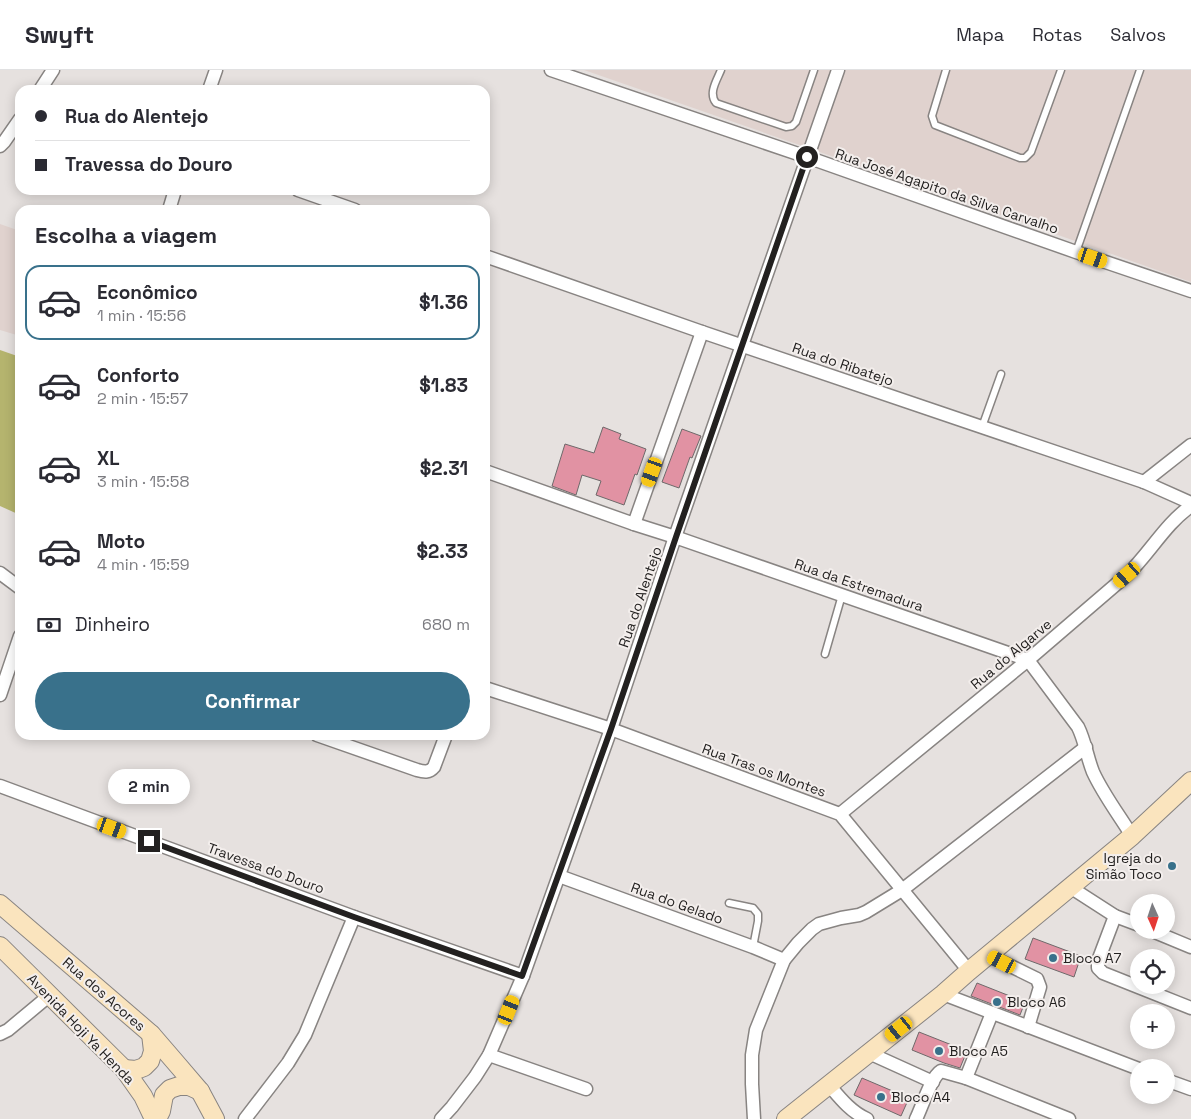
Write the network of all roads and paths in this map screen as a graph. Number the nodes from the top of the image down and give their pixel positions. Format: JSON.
{"nodes":[{"id":1,"x":216,"y":70,"type":"edge"},
{"id":2,"x":551,"y":70,"type":"edge"},
{"id":3,"x":721,"y":70,"type":"edge"},
{"id":4,"x":814,"y":70,"type":"edge"},
{"id":5,"x":838,"y":70,"type":"edge"},
{"id":6,"x":946,"y":70,"type":"edge"},
{"id":7,"x":1061,"y":70,"type":"edge"},
{"id":8,"x":1140,"y":70,"type":"edge"},
{"id":9,"x":49,"y":72,"type":"edge"},
{"id":10,"x":42,"y":85,"type":"edge"},
{"id":11,"x":211,"y":85,"type":"edge"},
{"id":12,"x":15,"y":126,"type":"edge"},
{"id":13,"x":0,"y":146,"type":"edge"},
{"id":14,"x":807,"y":157,"type":"junction"},
{"id":15,"x":312,"y":195,"type":"edge"},
{"id":16,"x":340,"y":205,"type":"edge"},
{"id":17,"x":1076,"y":252,"type":"junction"},
{"id":18,"x":490,"y":258,"type":"edge"},
{"id":19,"x":1191,"y":292,"type":"edge"},
{"id":20,"x":702,"y":332,"type":"junction"},
{"id":21,"x":742,"y":346,"type":"junction"},
{"id":22,"x":1001,"y":374,"type":"dead end"},
{"id":23,"x":982,"y":427,"type":"junction"},
{"id":24,"x":1191,"y":445,"type":"edge"},
{"id":25,"x":490,"y":473,"type":"edge"},
{"id":26,"x":1144,"y":482,"type":"junction"},
{"id":27,"x":1191,"y":504,"type":"edge"},
{"id":28,"x":634,"y":524,"type":"junction"},
{"id":29,"x":676,"y":537,"type":"junction"},
{"id":30,"x":0,"y":573,"type":"edge"},
{"id":31,"x":15,"y":584,"type":"edge"},
{"id":32,"x":842,"y":595,"type":"junction"},
{"id":33,"x":15,"y":651,"type":"edge"},
{"id":34,"x":825,"y":654,"type":"dead end"},
{"id":35,"x":1028,"y":660,"type":"junction"},
{"id":36,"x":490,"y":690,"type":"edge"},
{"id":37,"x":0,"y":695,"type":"edge"},
{"id":38,"x":611,"y":729,"type":"junction"},
{"id":39,"x":332,"y":740,"type":"edge"},
{"id":40,"x":444,"y":740,"type":"edge"},
{"id":41,"x":1086,"y":747,"type":"junction"},
{"id":42,"x":1191,"y":781,"type":"edge"},
{"id":43,"x":0,"y":786,"type":"edge"},
{"id":44,"x":840,"y":814,"type":"junction"},
{"id":45,"x":1132,"y":836,"type":"junction"},
{"id":46,"x":559,"y":876,"type":"junction"},
{"id":47,"x":1070,"y":887,"type":"junction"},
{"id":48,"x":902,"y":890,"type":"junction"},
{"id":49,"x":730,"y":903,"type":"dead end"},
{"id":50,"x":0,"y":904,"type":"edge"},
{"id":51,"x":1115,"y":916,"type":"junction"},
{"id":52,"x":354,"y":917,"type":"junction"},
{"id":53,"x":1130,"y":922,"type":"edge"},
{"id":54,"x":1172,"y":939,"type":"edge"},
{"id":55,"x":0,"y":946,"type":"edge"},
{"id":56,"x":753,"y":947,"type":"junction"},
{"id":57,"x":1191,"y":947,"type":"edge"},
{"id":58,"x":988,"y":955,"type":"junction"},
{"id":59,"x":784,"y":960,"type":"junction"},
{"id":60,"x":969,"y":971,"type":"junction"},
{"id":61,"x":522,"y":976,"type":"junction"},
{"id":62,"x":943,"y":994,"type":"junction"},
{"id":63,"x":50,"y":995,"type":"junction"},
{"id":64,"x":1191,"y":1008,"type":"edge"},
{"id":65,"x":992,"y":1013,"type":"junction"},
{"id":66,"x":1028,"y":1027,"type":"junction"},
{"id":67,"x":0,"y":1034,"type":"edge"},
{"id":68,"x":151,"y":1034,"type":"junction"},
{"id":69,"x":869,"y":1053,"type":"junction"},
{"id":70,"x":489,"y":1055,"type":"junction"},
{"id":71,"x":1130,"y":1066,"type":"edge"},
{"id":72,"x":124,"y":1069,"type":"junction"},
{"id":73,"x":935,"y":1077,"type":"junction"},
{"id":74,"x":966,"y":1078,"type":"junction"},
{"id":75,"x":1175,"y":1083,"type":"edge"},
{"id":76,"x":828,"y":1085,"type":"junction"},
{"id":77,"x":586,"y":1089,"type":"dead end"},
{"id":78,"x":1191,"y":1089,"type":"edge"},
{"id":79,"x":200,"y":1091,"type":"junction"},
{"id":80,"x":156,"y":1119,"type":"edge"},
{"id":81,"x":215,"y":1119,"type":"edge"},
{"id":82,"x":245,"y":1119,"type":"edge"},
{"id":83,"x":441,"y":1119,"type":"edge"},
{"id":84,"x":754,"y":1119,"type":"edge"},
{"id":85,"x":786,"y":1119,"type":"edge"},
{"id":86,"x":867,"y":1119,"type":"edge"},
{"id":87,"x":916,"y":1119,"type":"edge"},
{"id":88,"x":1069,"y":1119,"type":"edge"}],
"edges":[{"from":1,"to":11,"type":"street"},
{"from":2,"to":14,"type":"street","name":"Rua José Agapito da Silva Carvalho"},
{"from":3,"to":4,"type":"lane"},
{"from":5,"to":14,"type":"street","name":"Rua do Alentejo"},
{"from":6,"to":7,"type":"lane"},
{"from":8,"to":17,"type":"lane"},
{"from":9,"to":10,"type":"street"},
{"from":12,"to":13,"type":"street"},
{"from":14,"to":17,"type":"street","name":"Rua José Agapito da Silva Carvalho"},
{"from":14,"to":21,"type":"street","name":"Rua do Alentejo"},
{"from":15,"to":16,"type":"street"},
{"from":17,"to":19,"type":"street","name":"Rua José Agapito da Silva Carvalho"},
{"from":18,"to":20,"type":"street","name":"Rua do Ribatejo"},
{"from":20,"to":21,"type":"street","name":"Rua do Ribatejo"},
{"from":20,"to":28,"type":"street"},
{"from":21,"to":23,"type":"street","name":"Rua do Ribatejo"},
{"from":21,"to":29,"type":"street","name":"Rua do Alentejo"},
{"from":22,"to":23,"type":"lane"},
{"from":23,"to":26,"type":"street","name":"Rua do Ribatejo"},
{"from":24,"to":26,"type":"street"},
{"from":25,"to":28,"type":"street","name":"Rua da Estremadura"},
{"from":26,"to":27,"type":"street","name":"Rua do Ribatejo"},
{"from":27,"to":35,"type":"street","name":"Rua do Algarve"},
{"from":28,"to":29,"type":"street","name":"Rua da Estremadura"},
{"from":29,"to":32,"type":"street","name":"Rua da Estremadura"},
{"from":29,"to":38,"type":"street","name":"Rua do Alentejo"},
{"from":30,"to":31,"type":"street"},
{"from":32,"to":34,"type":"lane"},
{"from":32,"to":35,"type":"street","name":"Rua da Estremadura"},
{"from":33,"to":37,"type":"street"},
{"from":35,"to":41,"type":"street"},
{"from":35,"to":44,"type":"street","name":"Rua do Algarve"},
{"from":36,"to":38,"type":"street","name":"Rua Tras os Montes"},
{"from":38,"to":44,"type":"street","name":"Rua Tras os Montes"},
{"from":38,"to":46,"type":"street","name":"Rua do Alentejo"},
{"from":39,"to":40,"type":"street"},
{"from":41,"to":45,"type":"street"},
{"from":41,"to":48,"type":"street"},
{"from":42,"to":45,"type":"main road"},
{"from":43,"to":52,"type":"street","name":"Travessa do Douro"},
{"from":44,"to":48,"type":"street"},
{"from":45,"to":47,"type":"main road"},
{"from":46,"to":56,"type":"street","name":"Rua do Gelado"},
{"from":46,"to":61,"type":"street","name":"Rua do Alentejo"},
{"from":47,"to":51,"type":"street"},
{"from":47,"to":58,"type":"main road"},
{"from":48,"to":59,"type":"street"},
{"from":48,"to":60,"type":"street"},
{"from":49,"to":56,"type":"lane"},
{"from":50,"to":68,"type":"main road","name":"Rua dos Acores"},
{"from":51,"to":53,"type":"street"},
{"from":51,"to":64,"type":"street"},
{"from":52,"to":61,"type":"street","name":"Travessa do Douro"},
{"from":52,"to":82,"type":"street"},
{"from":54,"to":57,"type":"street"},
{"from":55,"to":63,"type":"main road","name":"Avenida Hoji Ya Henda"},
{"from":56,"to":59,"type":"street","name":"Rua do Gelado"},
{"from":58,"to":60,"type":"main road"},
{"from":58,"to":66,"type":"street"},
{"from":59,"to":84,"type":"street"},
{"from":60,"to":62,"type":"main road"},
{"from":61,"to":70,"type":"street","name":"Rua do Alentejo"},
{"from":62,"to":65,"type":"street"},
{"from":62,"to":69,"type":"main road"},
{"from":63,"to":67,"type":"street"},
{"from":63,"to":72,"type":"main road","name":"Avenida Hoji Ya Henda"},
{"from":65,"to":66,"type":"street"},
{"from":65,"to":74,"type":"street"},
{"from":66,"to":71,"type":"street"},
{"from":68,"to":72,"type":"main road"},
{"from":68,"to":79,"type":"main road","name":"Rua dos Acores"},
{"from":69,"to":73,"type":"street"},
{"from":69,"to":76,"type":"main road"},
{"from":70,"to":77,"type":"street"},
{"from":70,"to":83,"type":"street","name":"Rua do Alentejo"},
{"from":72,"to":80,"type":"main road","name":"Avenida Hoji Ya Henda"},
{"from":73,"to":74,"type":"street"},
{"from":73,"to":87,"type":"street"},
{"from":74,"to":88,"type":"street"},
{"from":75,"to":78,"type":"street"},
{"from":76,"to":85,"type":"main road"},
{"from":76,"to":86,"type":"street"},
{"from":79,"to":80,"type":"main road"},
{"from":79,"to":81,"type":"main road"}]}
